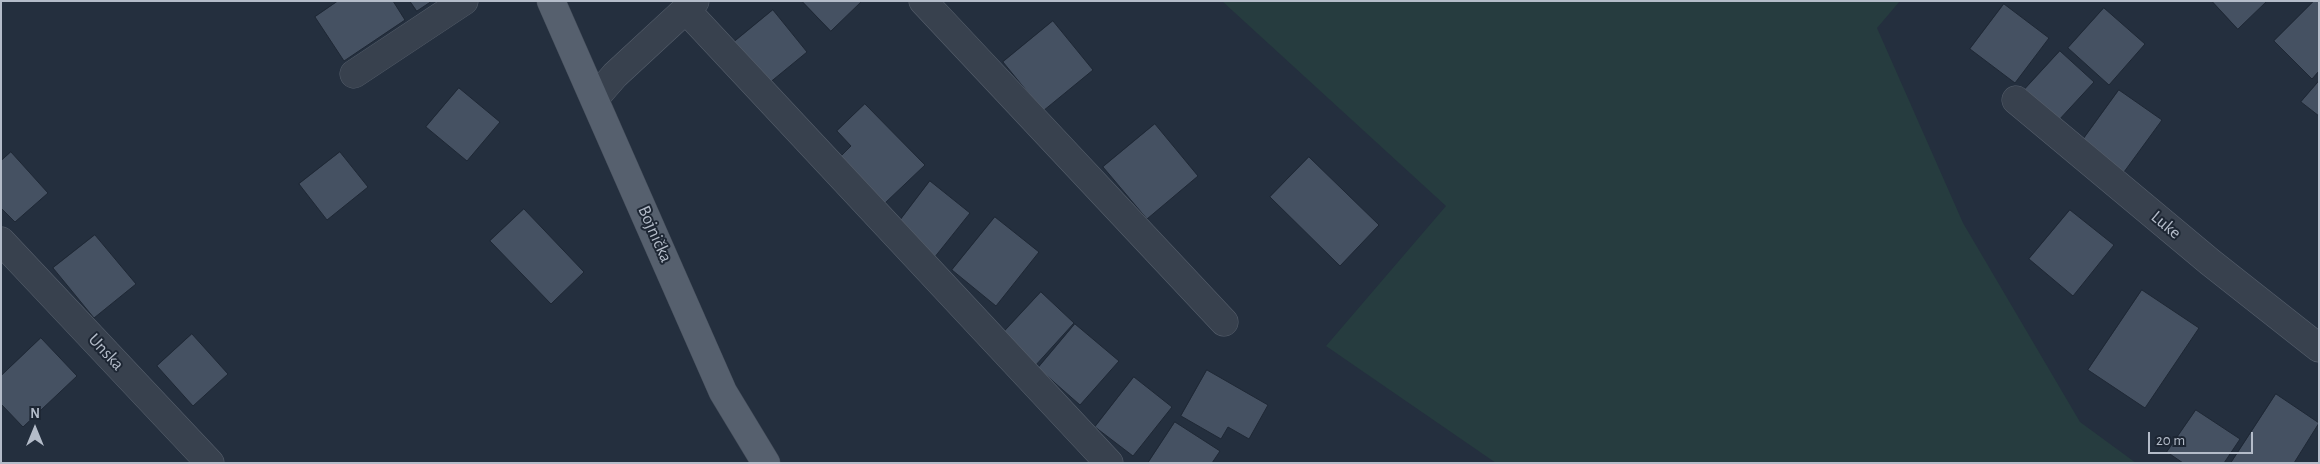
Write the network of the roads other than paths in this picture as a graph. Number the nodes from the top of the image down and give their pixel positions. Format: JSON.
{"nodes":[{"id":1,"x":464,"y":1,"type":"edge"},
{"id":2,"x":551,"y":1,"type":"edge"},
{"id":3,"x":923,"y":1,"type":"edge"},
{"id":4,"x":691,"y":6,"type":"edge"},
{"id":5,"x":354,"y":74,"type":"dead end"},
{"id":6,"x":595,"y":98,"type":"junction"},
{"id":7,"x":2016,"y":100,"type":"dead end"},
{"id":8,"x":1,"y":241,"type":"edge"},
{"id":9,"x":1224,"y":322,"type":"dead end"},
{"id":10,"x":2319,"y":348,"type":"edge"},
{"id":11,"x":210,"y":463,"type":"edge"},
{"id":12,"x":766,"y":463,"type":"edge"},
{"id":13,"x":1109,"y":463,"type":"edge"}],
"edges":[{"from":1,"to":5,"type":"street"},
{"from":2,"to":6,"type":"main road","name":"Bojnička"},
{"from":3,"to":9,"type":"street"},
{"from":4,"to":6,"type":"street"},
{"from":4,"to":13,"type":"street"},
{"from":6,"to":12,"type":"main road","name":"Bojnička"},
{"from":7,"to":10,"type":"street","name":"Luke"},
{"from":8,"to":11,"type":"street","name":"Unska"}]}
